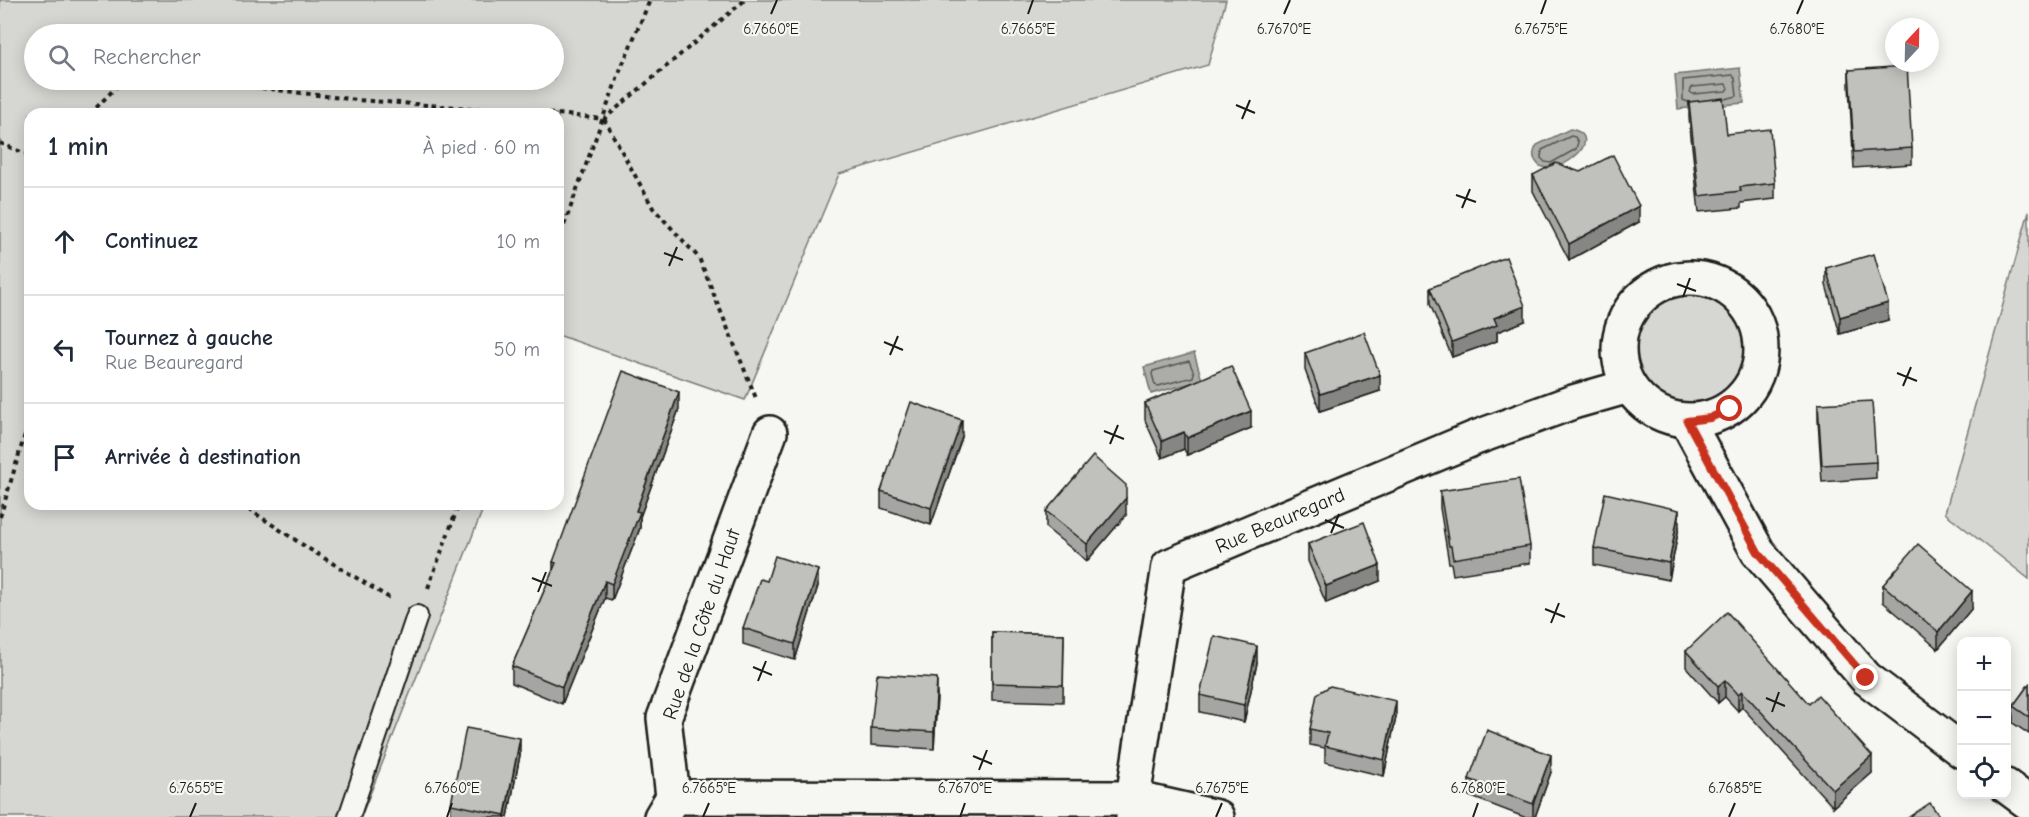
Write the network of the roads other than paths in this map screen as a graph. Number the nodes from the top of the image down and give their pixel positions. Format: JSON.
{"nodes":[{"id":1,"x":1629,"y":386,"type":"junction"},
{"id":2,"x":1687,"y":421,"type":"junction"},
{"id":3,"x":770,"y":433,"type":"road end"},
{"id":4,"x":417,"y":616,"type":"road end"},
{"id":5,"x":1957,"y":747,"type":"edge"},
{"id":6,"x":2011,"y":789,"type":"edge"},
{"id":7,"x":2029,"y":803,"type":"edge"},
{"id":8,"x":667,"y":807,"type":"edge"},
{"id":9,"x":1133,"y":808,"type":"edge"},
{"id":10,"x":349,"y":817,"type":"edge"},
{"id":11,"x":1217,"y":817,"type":"edge"}],
"edges":[{"from":1,"to":2,"type":"street"},
{"from":1,"to":2,"type":"street"},
{"from":1,"to":9,"type":"street","name":"Rue Beauregard"},
{"from":2,"to":5,"type":"street"},
{"from":3,"to":8,"type":"street","name":"Rue de la Côte du Haut"},
{"from":4,"to":10,"type":"lane"},
{"from":6,"to":7,"type":"street"},
{"from":8,"to":9,"type":"street"},
{"from":9,"to":11,"type":"street"}]}
